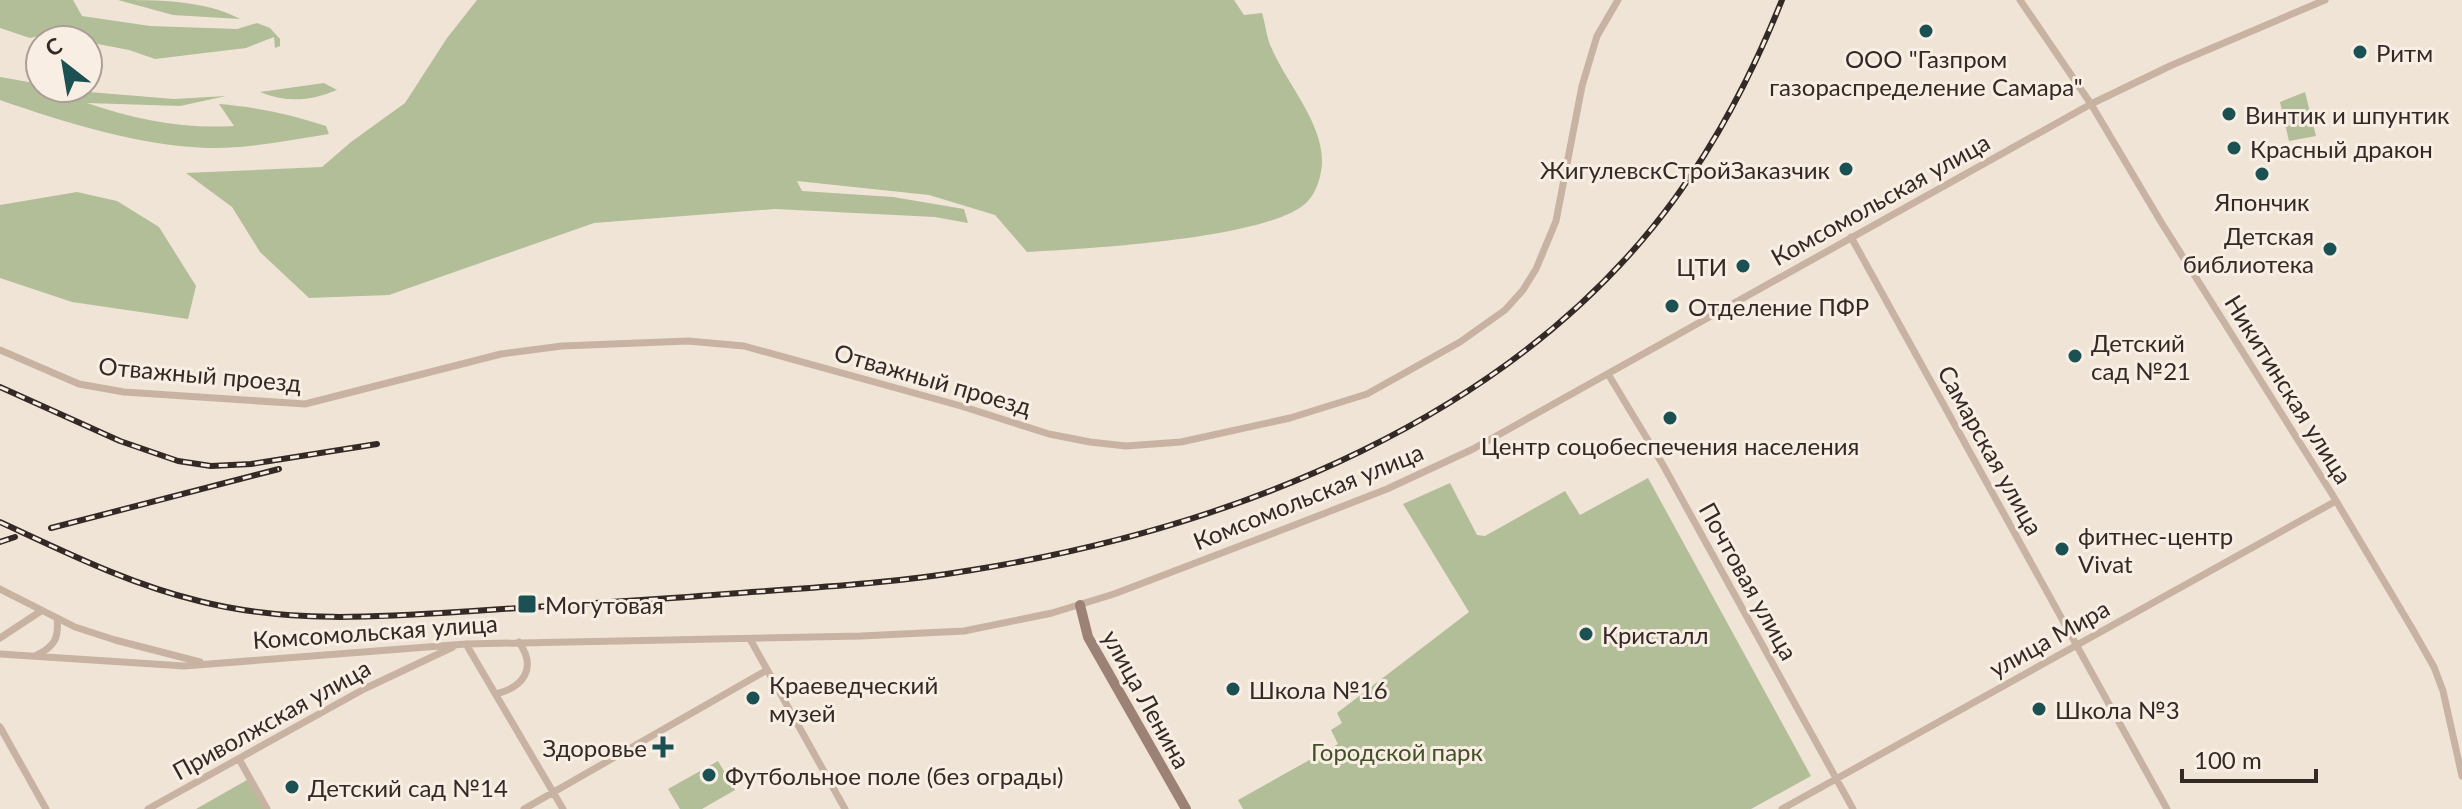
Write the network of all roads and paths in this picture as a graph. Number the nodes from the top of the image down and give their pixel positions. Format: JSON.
{"nodes":[{"id":1,"x":1618,"y":0,"type":"edge"},
{"id":2,"x":2020,"y":0,"type":"edge"},
{"id":3,"x":2325,"y":0,"type":"edge"},
{"id":4,"x":2091,"y":104,"type":"junction"},
{"id":5,"x":1851,"y":237,"type":"junction"},
{"id":6,"x":0,"y":350,"type":"edge"},
{"id":7,"x":1608,"y":374,"type":"junction"},
{"id":8,"x":2336,"y":501,"type":"junction"},
{"id":9,"x":0,"y":589,"type":"edge"},
{"id":10,"x":1080,"y":605,"type":"junction"},
{"id":11,"x":41,"y":611,"type":"junction"},
{"id":12,"x":57,"y":618,"type":"junction"},
{"id":13,"x":0,"y":638,"type":"edge"},
{"id":14,"x":750,"y":639,"type":"junction"},
{"id":15,"x":519,"y":642,"type":"junction"},
{"id":16,"x":466,"y":644,"type":"junction"},
{"id":17,"x":457,"y":645,"type":"junction"},
{"id":18,"x":2076,"y":646,"type":"junction"},
{"id":19,"x":0,"y":654,"type":"edge"},
{"id":20,"x":35,"y":656,"type":"junction"},
{"id":21,"x":202,"y":662,"type":"junction"},
{"id":22,"x":767,"y":670,"type":"junction"},
{"id":23,"x":496,"y":694,"type":"junction"},
{"id":24,"x":0,"y":727,"type":"edge"},
{"id":25,"x":239,"y":759,"type":"junction"},
{"id":26,"x":2462,"y":776,"type":"edge"},
{"id":27,"x":1836,"y":778,"type":"junction"},
{"id":28,"x":553,"y":792,"type":"junction"},
{"id":29,"x":46,"y":809,"type":"edge"},
{"id":30,"x":148,"y":809,"type":"edge"},
{"id":31,"x":267,"y":809,"type":"edge"},
{"id":32,"x":524,"y":809,"type":"edge"},
{"id":33,"x":563,"y":809,"type":"edge"},
{"id":34,"x":845,"y":809,"type":"edge"},
{"id":35,"x":1186,"y":809,"type":"edge"},
{"id":36,"x":1782,"y":809,"type":"edge"},
{"id":37,"x":1853,"y":809,"type":"edge"},
{"id":38,"x":2167,"y":809,"type":"edge"}],
"edges":[{"from":1,"to":6,"type":"street","name":"Отважный проезд"},
{"from":2,"to":4,"type":"street","name":"Никитинская улица"},
{"from":3,"to":4,"type":"street","name":"Комсомольская улица"},
{"from":4,"to":5,"type":"street","name":"Комсомольская улица"},
{"from":4,"to":8,"type":"street","name":"Никитинская улица"},
{"from":5,"to":7,"type":"street","name":"Комсомольская улица"},
{"from":5,"to":18,"type":"street","name":"Самарская улица"},
{"from":7,"to":10,"type":"street","name":"Комсомольская улица"},
{"from":7,"to":27,"type":"street","name":"Почтовая улица"},
{"from":8,"to":18,"type":"street","name":"улица Мира"},
{"from":8,"to":26,"type":"street","name":"Никитинская улица"},
{"from":9,"to":11,"type":"street"},
{"from":10,"to":14,"type":"street","name":"Комсомольская улица"},
{"from":10,"to":35,"type":"street","name":"улица Ленина"},
{"from":11,"to":12,"type":"street"},
{"from":11,"to":13,"type":"street"},
{"from":12,"to":20,"type":"street"},
{"from":12,"to":21,"type":"street"},
{"from":14,"to":15,"type":"street","name":"Комсомольская улица"},
{"from":14,"to":22,"type":"street"},
{"from":15,"to":16,"type":"street","name":"Комсомольская улица"},
{"from":15,"to":23,"type":"street"},
{"from":16,"to":17,"type":"street","name":"Комсомольская улица"},
{"from":16,"to":23,"type":"street"},
{"from":17,"to":21,"type":"street","name":"Комсомольская улица"},
{"from":17,"to":25,"type":"street","name":"Приволжская улица"},
{"from":18,"to":27,"type":"street","name":"улица Мира"},
{"from":18,"to":38,"type":"street","name":"Самарская улица"},
{"from":19,"to":20,"type":"street","name":"Комсомольская улица"},
{"from":20,"to":21,"type":"street","name":"Комсомольская улица"},
{"from":22,"to":28,"type":"street"},
{"from":22,"to":34,"type":"street"},
{"from":23,"to":28,"type":"street"},
{"from":24,"to":29,"type":"street"},
{"from":25,"to":30,"type":"street","name":"Приволжская улица"},
{"from":25,"to":31,"type":"street"},
{"from":27,"to":36,"type":"street","name":"улица Мира"},
{"from":27,"to":37,"type":"street","name":"Почтовая улица"},
{"from":28,"to":32,"type":"street"},
{"from":28,"to":33,"type":"street"}]}
